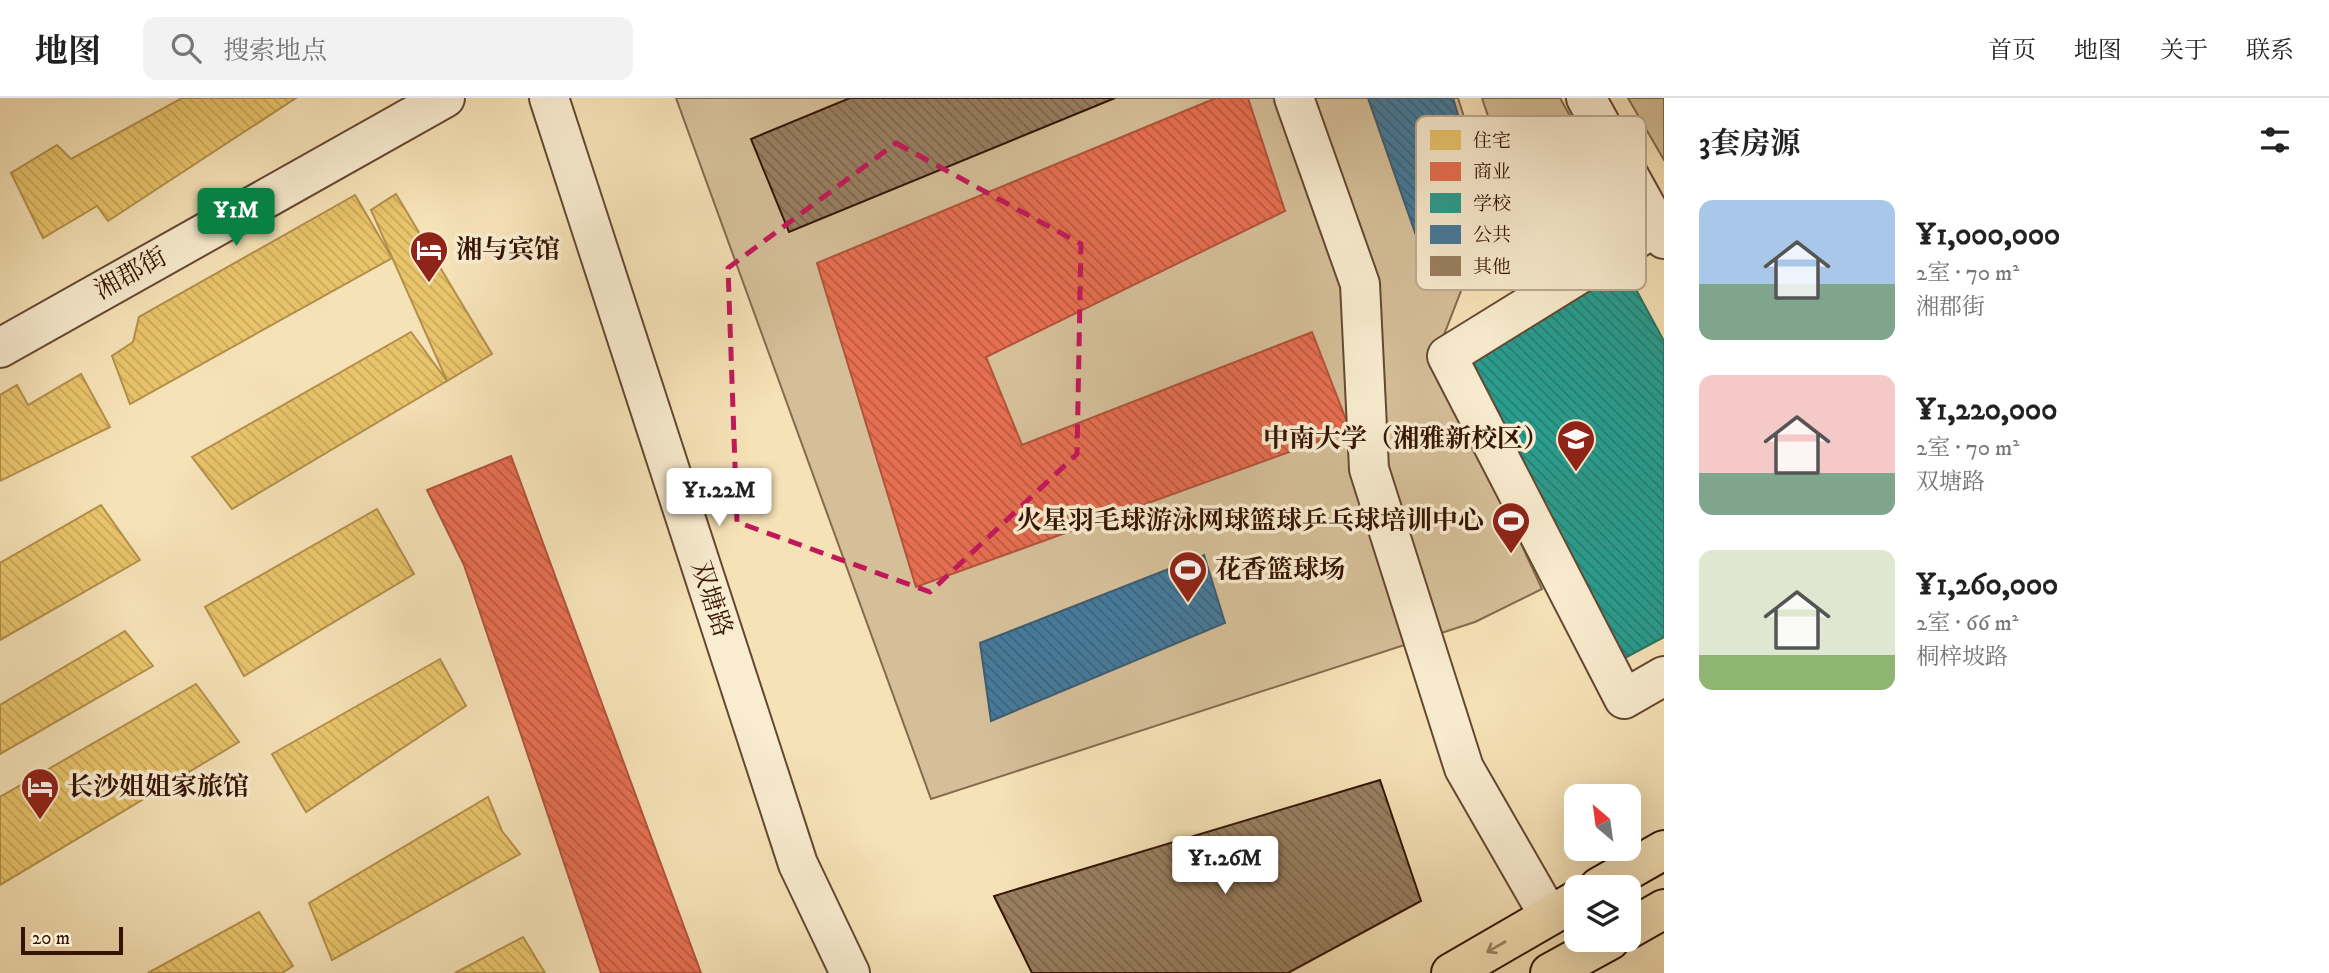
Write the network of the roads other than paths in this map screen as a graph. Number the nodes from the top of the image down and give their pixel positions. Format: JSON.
{"nodes":[{"id":1,"x":445,"y":98,"type":"edge"},
{"id":2,"x":549,"y":98,"type":"edge"},
{"id":3,"x":1294,"y":98,"type":"edge"},
{"id":4,"x":1586,"y":98,"type":"edge"},
{"id":5,"x":1596,"y":116,"type":"edge"},
{"id":6,"x":1646,"y":207,"type":"edge"},
{"id":7,"x":1660,"y":232,"type":"edge"},
{"id":8,"x":1560,"y":290,"type":"edge"},
{"id":9,"x":0,"y":348,"type":"edge"},
{"id":10,"x":1664,"y":676,"type":"edge"},
{"id":11,"x":1664,"y":850,"type":"edge"},
{"id":12,"x":1620,"y":875,"type":"edge"},
{"id":13,"x":1563,"y":908,"type":"edge"},
{"id":14,"x":1664,"y":909,"type":"edge"},
{"id":15,"x":1641,"y":922,"type":"edge"},
{"id":16,"x":1588,"y":952,"type":"edge"},
{"id":17,"x":850,"y":973,"type":"edge"},
{"id":18,"x":1451,"y":973,"type":"edge"},
{"id":19,"x":1550,"y":973,"type":"edge"}],
"edges":[{"from":1,"to":9,"type":"street","name":"湘郡街"},
{"from":2,"to":17,"type":"street","name":"双塘路"},
{"from":3,"to":13,"type":"street"},
{"from":4,"to":5,"type":"street"},
{"from":6,"to":7,"type":"street"},
{"from":8,"to":10,"type":"street"},
{"from":11,"to":12,"type":"main road"},
{"from":13,"to":18,"type":"main road","one_way":true},
{"from":14,"to":15,"type":"main road"},
{"from":16,"to":19,"type":"main road"}]}
